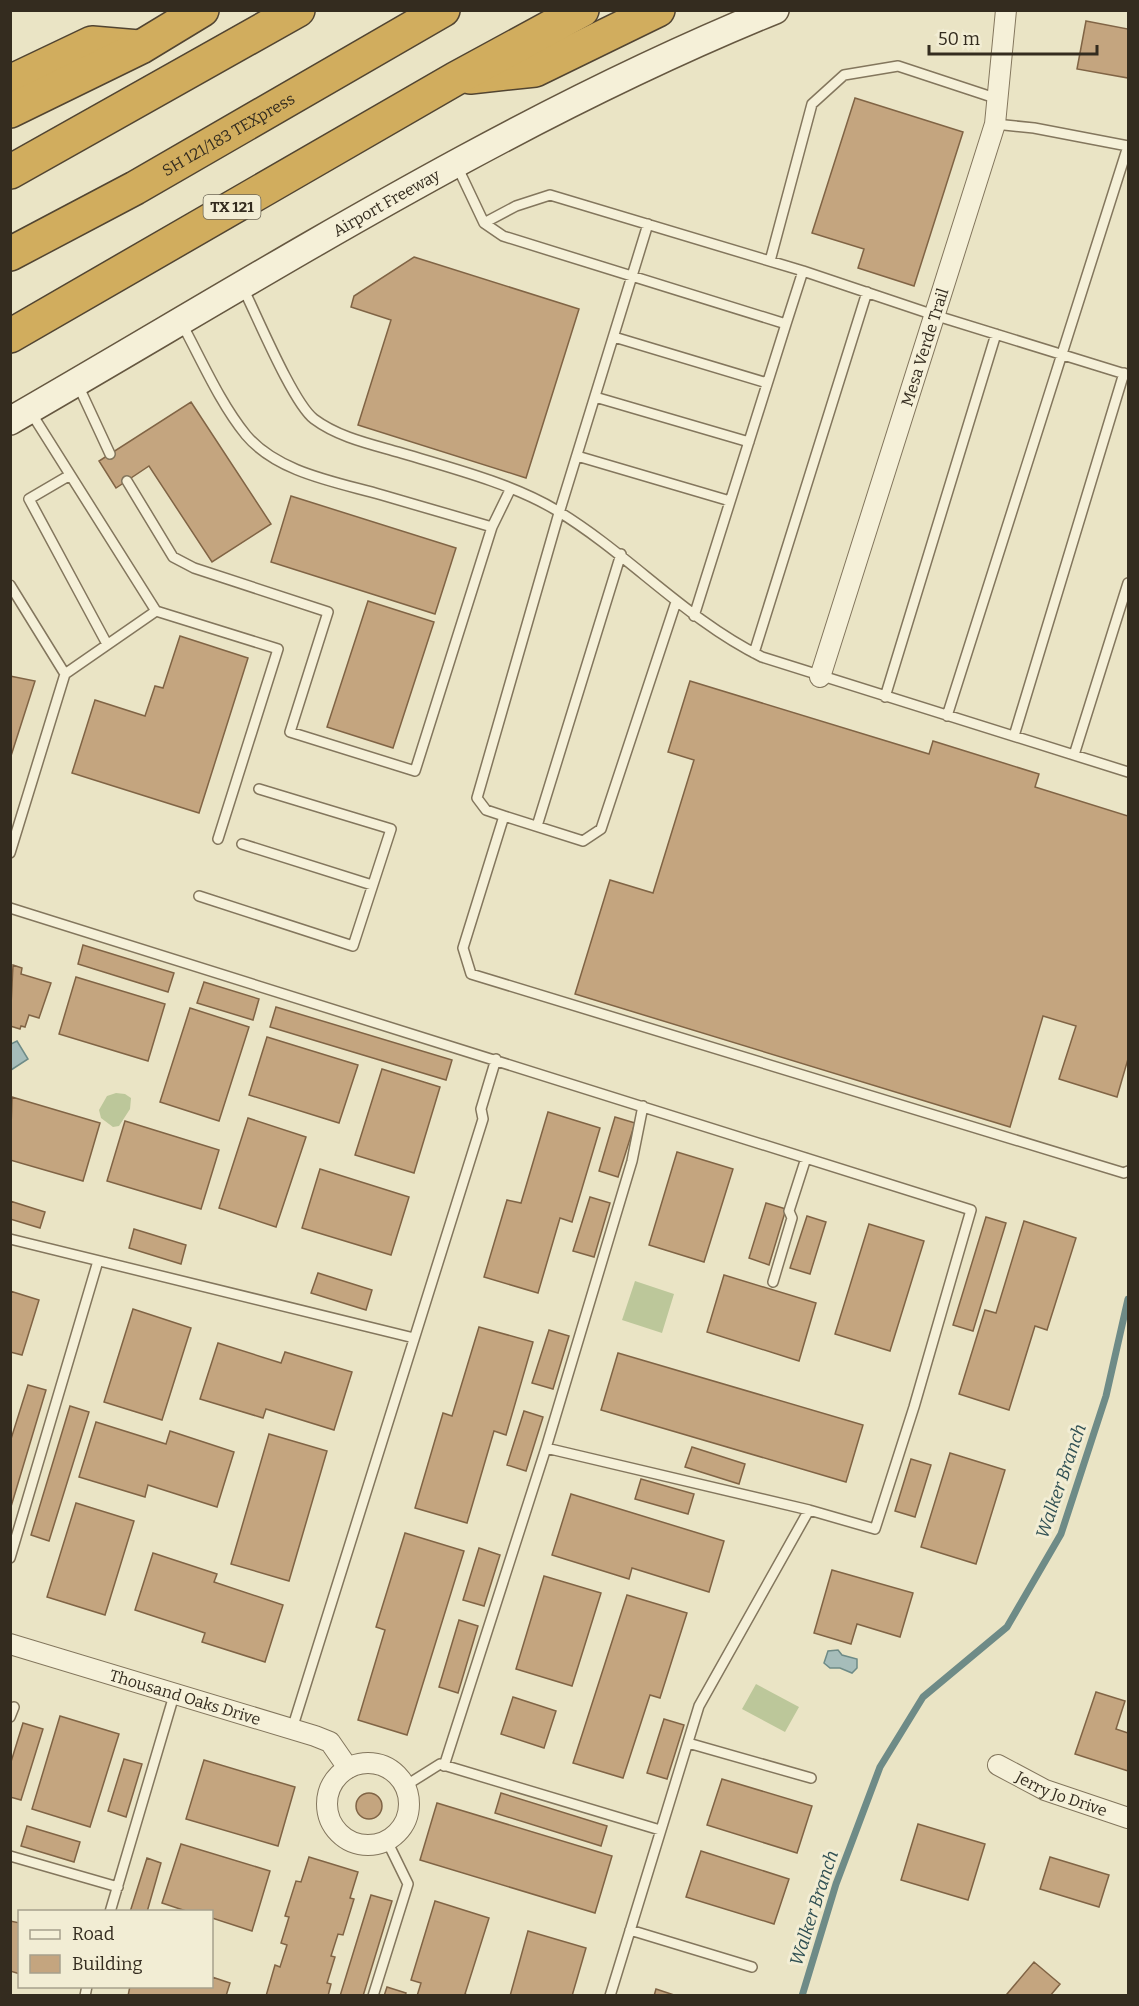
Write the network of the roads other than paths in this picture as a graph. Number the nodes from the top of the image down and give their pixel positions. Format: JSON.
{"nodes":[{"id":1,"x":202,"y":10,"type":"edge"},
{"id":2,"x":298,"y":10,"type":"edge"},
{"id":3,"x":443,"y":10,"type":"edge"},
{"id":4,"x":582,"y":10,"type":"edge"},
{"id":5,"x":658,"y":10,"type":"edge"},
{"id":6,"x":775,"y":10,"type":"edge"},
{"id":7,"x":1006,"y":10,"type":"edge"},
{"id":8,"x":141,"y":47,"type":"junction"},
{"id":9,"x":455,"y":78,"type":"junction"},
{"id":10,"x":10,"y":82,"type":"edge"},
{"id":11,"x":998,"y":99,"type":"junction"},
{"id":12,"x":10,"y":111,"type":"edge"},
{"id":13,"x":995,"y":124,"type":"junction"},
{"id":14,"x":1128,"y":146,"type":"edge"},
{"id":15,"x":456,"y":164,"type":"junction"},
{"id":16,"x":10,"y":172,"type":"edge"},
{"id":17,"x":484,"y":223,"type":"junction"},
{"id":18,"x":648,"y":224,"type":"junction"},
{"id":19,"x":10,"y":254,"type":"edge"},
{"id":20,"x":770,"y":261,"type":"junction"},
{"id":21,"x":802,"y":271,"type":"junction"},
{"id":22,"x":632,"y":276,"type":"junction"},
{"id":23,"x":242,"y":286,"type":"junction"},
{"id":24,"x":867,"y":292,"type":"junction"},
{"id":25,"x":934,"y":315,"type":"junction"},
{"id":26,"x":181,"y":322,"type":"junction"},
{"id":27,"x":786,"y":324,"type":"junction"},
{"id":28,"x":996,"y":334,"type":"junction"},
{"id":29,"x":10,"y":336,"type":"edge"},
{"id":30,"x":614,"y":337,"type":"junction"},
{"id":31,"x":1062,"y":354,"type":"junction"},
{"id":32,"x":1126,"y":374,"type":"edge"},
{"id":33,"x":76,"y":383,"type":"junction"},
{"id":34,"x":767,"y":383,"type":"junction"},
{"id":35,"x":595,"y":397,"type":"junction"},
{"id":36,"x":20,"y":416,"type":"edge"},
{"id":37,"x":749,"y":442,"type":"junction"},
{"id":38,"x":110,"y":454,"type":"dead end"},
{"id":39,"x":577,"y":456,"type":"junction"},
{"id":40,"x":70,"y":475,"type":"junction"},
{"id":41,"x":127,"y":481,"type":"dead end"},
{"id":42,"x":510,"y":490,"type":"junction"},
{"id":43,"x":730,"y":501,"type":"junction"},
{"id":44,"x":559,"y":513,"type":"junction"},
{"id":45,"x":492,"y":527,"type":"junction"},
{"id":46,"x":621,"y":554,"type":"junction"},
{"id":47,"x":1128,"y":583,"type":"edge"},
{"id":48,"x":10,"y":585,"type":"edge"},
{"id":49,"x":676,"y":602,"type":"junction"},
{"id":50,"x":156,"y":611,"type":"junction"},
{"id":51,"x":694,"y":616,"type":"junction"},
{"id":52,"x":107,"y":644,"type":"junction"},
{"id":53,"x":754,"y":653,"type":"junction"},
{"id":54,"x":65,"y":674,"type":"junction"},
{"id":55,"x":820,"y":677,"type":"junction"},
{"id":56,"x":885,"y":697,"type":"junction"},
{"id":57,"x":947,"y":716,"type":"junction"},
{"id":58,"x":1014,"y":736,"type":"junction"},
{"id":59,"x":1074,"y":755,"type":"junction"},
{"id":60,"x":1128,"y":772,"type":"edge"},
{"id":61,"x":259,"y":789,"type":"dead end"},
{"id":62,"x":504,"y":816,"type":"junction"},
{"id":63,"x":537,"y":826,"type":"junction"},
{"id":64,"x":13,"y":839,"type":"edge"},
{"id":65,"x":218,"y":839,"type":"dead end"},
{"id":66,"x":242,"y":844,"type":"dead end"},
{"id":67,"x":10,"y":853,"type":"edge"},
{"id":68,"x":372,"y":885,"type":"junction"},
{"id":69,"x":199,"y":896,"type":"dead end"},
{"id":70,"x":10,"y":909,"type":"edge"},
{"id":71,"x":496,"y":1059,"type":"junction"},
{"id":72,"x":643,"y":1106,"type":"junction"},
{"id":73,"x":806,"y":1158,"type":"junction"},
{"id":74,"x":1128,"y":1171,"type":"edge"},
{"id":75,"x":10,"y":1239,"type":"edge"},
{"id":76,"x":98,"y":1261,"type":"junction"},
{"id":77,"x":773,"y":1282,"type":"dead end"},
{"id":78,"x":414,"y":1338,"type":"junction"},
{"id":79,"x":546,"y":1448,"type":"junction"},
{"id":80,"x":809,"y":1509,"type":"junction"},
{"id":81,"x":10,"y":1558,"type":"edge"},
{"id":82,"x":10,"y":1644,"type":"edge"},
{"id":83,"x":175,"y":1692,"type":"junction"},
{"id":84,"x":14,"y":1707,"type":"dead end"},
{"id":85,"x":10,"y":1717,"type":"edge"},
{"id":86,"x":292,"y":1729,"type":"junction"},
{"id":87,"x":688,"y":1743,"type":"junction"},
{"id":88,"x":998,"y":1765,"type":"dead end"},
{"id":89,"x":444,"y":1766,"type":"junction"},
{"id":90,"x":348,"y":1768,"type":"junction"},
{"id":91,"x":811,"y":1778,"type":"dead end"},
{"id":92,"x":405,"y":1786,"type":"junction"},
{"id":93,"x":1128,"y":1818,"type":"edge"},
{"id":94,"x":660,"y":1830,"type":"junction"},
{"id":95,"x":387,"y":1840,"type":"junction"},
{"id":96,"x":10,"y":1856,"type":"edge"},
{"id":97,"x":118,"y":1887,"type":"junction"},
{"id":98,"x":110,"y":1910,"type":"edge"},
{"id":99,"x":630,"y":1930,"type":"junction"},
{"id":100,"x":752,"y":1967,"type":"dead end"},
{"id":101,"x":373,"y":1995,"type":"edge"},
{"id":102,"x":610,"y":1995,"type":"edge"}],
"edges":[{"from":1,"to":8,"type":"highway"},
{"from":2,"to":16,"type":"highway"},
{"from":3,"to":19,"type":"highway","name":"SH 121/183 TEXpress"},
{"from":4,"to":9,"type":"highway","number":"TX 121"},
{"from":5,"to":9,"type":"highway"},
{"from":6,"to":15,"type":"main road","name":"Airport Freeway"},
{"from":7,"to":11,"type":"street","name":"Mesa Verde Trail"},
{"from":8,"to":10,"type":"highway"},
{"from":8,"to":12,"type":"highway"},
{"from":9,"to":29,"type":"highway","number":"TX 121"},
{"from":11,"to":13,"type":"street","name":"Mesa Verde Trail"},
{"from":11,"to":20,"type":"lane"},
{"from":13,"to":14,"type":"lane"},
{"from":13,"to":25,"type":"street","name":"Mesa Verde Trail"},
{"from":14,"to":31,"type":"lane"},
{"from":15,"to":17,"type":"lane"},
{"from":15,"to":23,"type":"main road","name":"Airport Freeway"},
{"from":17,"to":18,"type":"lane"},
{"from":17,"to":22,"type":"lane"},
{"from":18,"to":20,"type":"lane"},
{"from":18,"to":22,"type":"lane"},
{"from":20,"to":21,"type":"lane"},
{"from":21,"to":24,"type":"lane"},
{"from":21,"to":27,"type":"lane"},
{"from":22,"to":27,"type":"lane"},
{"from":22,"to":30,"type":"lane"},
{"from":23,"to":26,"type":"main road","name":"Airport Freeway"},
{"from":23,"to":42,"type":"lane"},
{"from":24,"to":25,"type":"lane"},
{"from":24,"to":53,"type":"lane"},
{"from":25,"to":28,"type":"lane"},
{"from":25,"to":55,"type":"street","name":"Mesa Verde Trail"},
{"from":26,"to":33,"type":"main road","name":"Airport Freeway"},
{"from":26,"to":45,"type":"lane"},
{"from":27,"to":34,"type":"lane"},
{"from":28,"to":31,"type":"lane"},
{"from":28,"to":56,"type":"lane"},
{"from":30,"to":34,"type":"lane"},
{"from":30,"to":35,"type":"lane"},
{"from":31,"to":32,"type":"lane"},
{"from":31,"to":57,"type":"lane"},
{"from":32,"to":58,"type":"lane"},
{"from":33,"to":36,"type":"main road","name":"Airport Freeway"},
{"from":33,"to":38,"type":"lane"},
{"from":34,"to":37,"type":"lane"},
{"from":35,"to":37,"type":"lane"},
{"from":35,"to":39,"type":"lane"},
{"from":36,"to":40,"type":"lane"},
{"from":37,"to":43,"type":"lane"},
{"from":39,"to":43,"type":"lane"},
{"from":39,"to":44,"type":"lane"},
{"from":40,"to":50,"type":"lane"},
{"from":40,"to":52,"type":"lane"},
{"from":41,"to":45,"type":"lane"},
{"from":42,"to":44,"type":"lane"},
{"from":42,"to":45,"type":"lane"},
{"from":43,"to":51,"type":"lane"},
{"from":44,"to":46,"type":"lane"},
{"from":44,"to":62,"type":"lane"},
{"from":46,"to":49,"type":"lane"},
{"from":46,"to":63,"type":"lane"},
{"from":47,"to":59,"type":"lane"},
{"from":48,"to":54,"type":"lane"},
{"from":49,"to":51,"type":"lane"},
{"from":49,"to":63,"type":"lane"},
{"from":50,"to":52,"type":"lane"},
{"from":50,"to":65,"type":"lane"},
{"from":51,"to":53,"type":"lane"},
{"from":52,"to":54,"type":"lane"},
{"from":53,"to":55,"type":"lane"},
{"from":54,"to":64,"type":"lane"},
{"from":55,"to":56,"type":"lane"},
{"from":56,"to":57,"type":"lane"},
{"from":57,"to":58,"type":"lane"},
{"from":58,"to":59,"type":"lane"},
{"from":59,"to":60,"type":"lane"},
{"from":61,"to":68,"type":"lane"},
{"from":62,"to":63,"type":"lane"},
{"from":62,"to":74,"type":"lane"},
{"from":64,"to":67,"type":"lane"},
{"from":66,"to":68,"type":"lane"},
{"from":68,"to":69,"type":"lane"},
{"from":70,"to":71,"type":"lane"},
{"from":71,"to":72,"type":"lane"},
{"from":71,"to":78,"type":"lane"},
{"from":72,"to":73,"type":"lane"},
{"from":72,"to":79,"type":"lane"},
{"from":73,"to":77,"type":"lane"},
{"from":73,"to":80,"type":"lane"},
{"from":75,"to":76,"type":"lane"},
{"from":76,"to":78,"type":"lane"},
{"from":76,"to":81,"type":"lane"},
{"from":78,"to":86,"type":"lane"},
{"from":79,"to":80,"type":"lane"},
{"from":79,"to":89,"type":"lane"},
{"from":80,"to":87,"type":"lane"},
{"from":82,"to":83,"type":"street","name":"Thousand Oaks Drive"},
{"from":83,"to":86,"type":"street","name":"Thousand Oaks Drive"},
{"from":83,"to":97,"type":"lane"},
{"from":84,"to":85,"type":"lane"},
{"from":86,"to":90,"type":"street","name":"Thousand Oaks Drive"},
{"from":87,"to":91,"type":"lane"},
{"from":87,"to":94,"type":"lane"},
{"from":88,"to":93,"type":"street","name":"Jerry Jo Drive"},
{"from":89,"to":92,"type":"lane"},
{"from":89,"to":94,"type":"lane"},
{"from":90,"to":92,"type":"street"},
{"from":90,"to":95,"type":"street"},
{"from":92,"to":95,"type":"street"},
{"from":94,"to":99,"type":"lane"},
{"from":95,"to":101,"type":"lane"},
{"from":96,"to":97,"type":"lane"},
{"from":97,"to":98,"type":"lane"},
{"from":99,"to":100,"type":"lane"},
{"from":99,"to":102,"type":"lane"}]}
